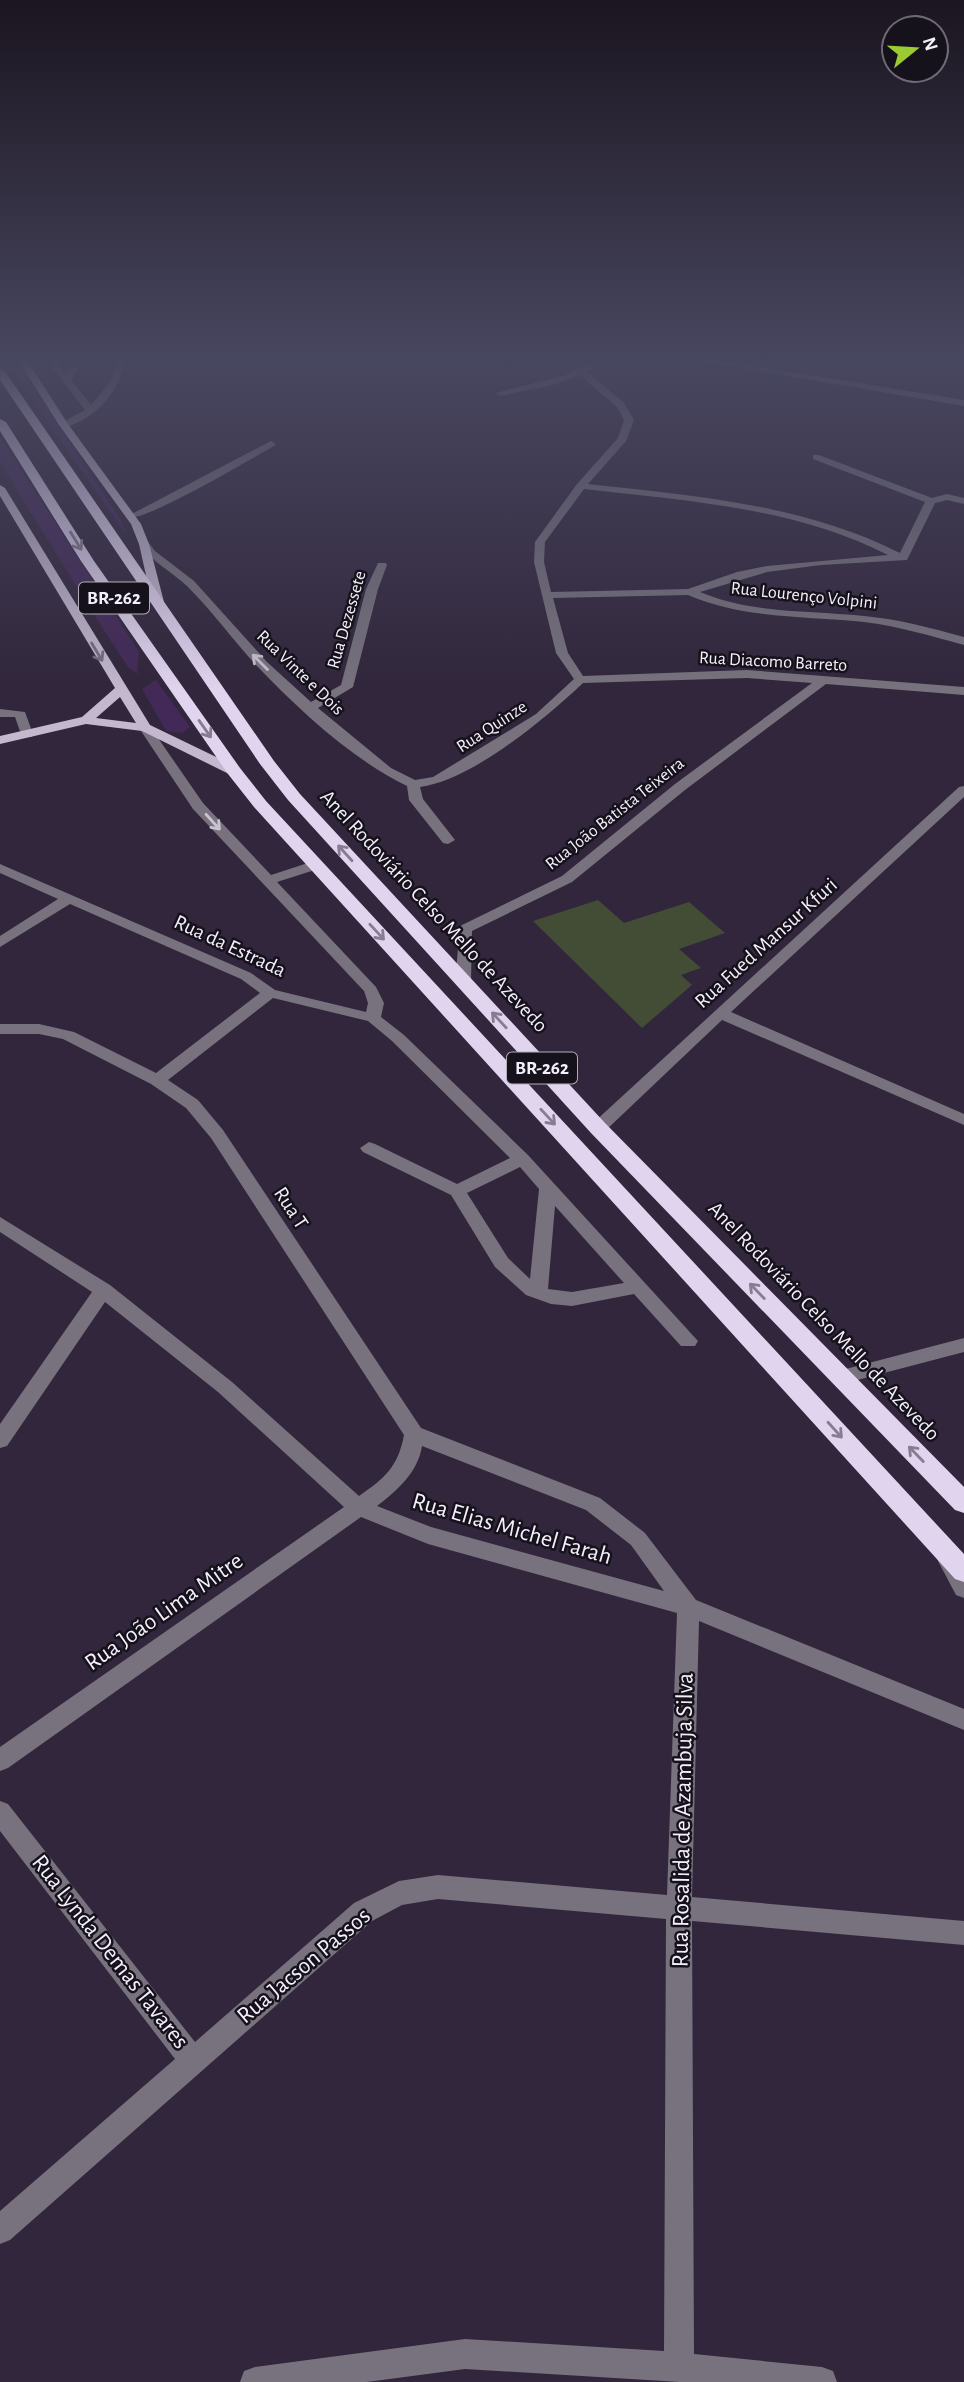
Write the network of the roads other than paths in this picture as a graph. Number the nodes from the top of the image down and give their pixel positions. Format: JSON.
{"nodes":[{"id":1,"x":29,"y":468,"type":"edge"},
{"id":2,"x":66,"y":468,"type":"edge"},
{"id":3,"x":95,"y":468,"type":"edge"},
{"id":4,"x":227,"y":468,"type":"edge"},
{"id":5,"x":597,"y":468,"type":"edge"},
{"id":6,"x":846,"y":468,"type":"edge"},
{"id":7,"x":581,"y":486,"type":"junction"},
{"id":8,"x":0,"y":488,"type":"edge"},
{"id":9,"x":931,"y":500,"type":"junction"},
{"id":10,"x":961,"y":500,"type":"edge"},
{"id":11,"x":131,"y":517,"type":"junction"},
{"id":12,"x":144,"y":544,"type":"junction"},
{"id":13,"x":903,"y":558,"type":"junction"},
{"id":14,"x":382,"y":565,"type":"dead end"},
{"id":15,"x":690,"y":592,"type":"junction"},
{"id":16,"x":546,"y":595,"type":"junction"},
{"id":17,"x":158,"y":602,"type":"junction"},
{"id":18,"x":964,"y":641,"type":"edge"},
{"id":19,"x":580,"y":680,"type":"junction"},
{"id":20,"x":822,"y":681,"type":"junction"},
{"id":21,"x":120,"y":690,"type":"junction"},
{"id":22,"x":964,"y":691,"type":"edge"},
{"id":23,"x":312,"y":707,"type":"junction"},
{"id":24,"x":0,"y":713,"type":"edge"},
{"id":25,"x":86,"y":720,"type":"junction"},
{"id":26,"x":145,"y":727,"type":"junction"},
{"id":27,"x":27,"y":734,"type":"junction"},
{"id":28,"x":0,"y":740,"type":"edge"},
{"id":29,"x":234,"y":771,"type":"junction"},
{"id":30,"x":413,"y":784,"type":"junction"},
{"id":31,"x":964,"y":790,"type":"edge"},
{"id":32,"x":449,"y":841,"type":"dead end"},
{"id":33,"x":316,"y":865,"type":"junction"},
{"id":34,"x":0,"y":868,"type":"edge"},
{"id":35,"x":266,"y":881,"type":"junction"},
{"id":36,"x":68,"y":899,"type":"junction"},
{"id":37,"x":0,"y":943,"type":"edge"},
{"id":38,"x":463,"y":982,"type":"junction"},
{"id":39,"x":270,"y":993,"type":"junction"},
{"id":40,"x":720,"y":1013,"type":"junction"},
{"id":41,"x":373,"y":1018,"type":"junction"},
{"id":42,"x":0,"y":1029,"type":"edge"},
{"id":43,"x":157,"y":1080,"type":"junction"},
{"id":44,"x":964,"y":1120,"type":"edge"},
{"id":45,"x":598,"y":1128,"type":"junction"},
{"id":46,"x":369,"y":1148,"type":"dead end"},
{"id":47,"x":522,"y":1159,"type":"junction"},
{"id":48,"x":548,"y":1188,"type":"junction"},
{"id":49,"x":457,"y":1191,"type":"junction"},
{"id":50,"x":0,"y":1223,"type":"edge"},
{"id":51,"x":636,"y":1287,"type":"junction"},
{"id":52,"x":103,"y":1290,"type":"junction"},
{"id":53,"x":538,"y":1293,"type":"junction"},
{"id":54,"x":688,"y":1341,"type":"dead end"},
{"id":55,"x":964,"y":1345,"type":"edge"},
{"id":56,"x":842,"y":1377,"type":"junction"},
{"id":57,"x":414,"y":1434,"type":"junction"},
{"id":58,"x":0,"y":1440,"type":"edge"},
{"id":59,"x":964,"y":1503,"type":"edge"},
{"id":60,"x":358,"y":1507,"type":"junction"},
{"id":61,"x":940,"y":1545,"type":"junction"},
{"id":62,"x":964,"y":1571,"type":"edge"},
{"id":63,"x":964,"y":1590,"type":"edge"},
{"id":64,"x":688,"y":1607,"type":"junction"},
{"id":65,"x":964,"y":1720,"type":"edge"},
{"id":66,"x":0,"y":1760,"type":"edge"},
{"id":67,"x":0,"y":1812,"type":"edge"},
{"id":68,"x":679,"y":1908,"type":"junction"},
{"id":69,"x":964,"y":1933,"type":"edge"},
{"id":70,"x":193,"y":2060,"type":"junction"},
{"id":71,"x":0,"y":2230,"type":"edge"},
{"id":72,"x":679,"y":2367,"type":"junction"},
{"id":73,"x":255,"y":2382,"type":"edge"},
{"id":74,"x":822,"y":2382,"type":"edge"}],
"edges":[{"from":1,"to":29,"type":"highway","number":"BR-262","one_way":true},
{"from":2,"to":17,"type":"highway","name":"Anel Rodoviário Celso Mello de Azevedo","number":"BR-262"},
{"from":3,"to":11,"type":"main road","name":"Anel Rodoviário Celso Mello de Azevedo"},
{"from":4,"to":11,"type":"street"},
{"from":5,"to":7,"type":"street"},
{"from":6,"to":9,"type":"street"},
{"from":7,"to":13,"type":"street"},
{"from":7,"to":16,"type":"street"},
{"from":8,"to":21,"type":"main road","one_way":true},
{"from":9,"to":10,"type":"street"},
{"from":9,"to":13,"type":"street"},
{"from":11,"to":12,"type":"main road","name":"Anel Rodoviário Celso Mello de Azevedo"},
{"from":12,"to":17,"type":"main road","name":"Anel Rodoviário Celso Mello de Azevedo"},
{"from":23,"to":12,"type":"street","name":"Rua Vinte e Dois","one_way":true},
{"from":13,"to":15,"type":"street","name":"Rua Lourenço Volpini"},
{"from":14,"to":23,"type":"street","name":"Rua Dezessete"},
{"from":15,"to":16,"type":"street"},
{"from":15,"to":18,"type":"street","name":"Rua Lourenço Volpini"},
{"from":16,"to":19,"type":"street"},
{"from":38,"to":17,"type":"highway","name":"Anel Rodoviário Celso Mello de Azevedo","number":"BR-262","one_way":true},
{"from":19,"to":20,"type":"street","name":"Rua Diacomo Barreto"},
{"from":19,"to":30,"type":"street","name":"Rua Quinze"},
{"from":20,"to":22,"type":"street","name":"Rua Diacomo Barreto"},
{"from":20,"to":38,"type":"street","name":"Rua João Batista Teixeira"},
{"from":21,"to":25,"type":"main road"},
{"from":21,"to":26,"type":"main road"},
{"from":23,"to":30,"type":"street","name":"Rua Vinte e Dois"},
{"from":24,"to":27,"type":"street"},
{"from":25,"to":26,"type":"main road"},
{"from":25,"to":27,"type":"main road"},
{"from":26,"to":29,"type":"main road"},
{"from":26,"to":35,"type":"street","one_way":true},
{"from":27,"to":28,"type":"main road"},
{"from":29,"to":33,"type":"highway","number":"BR-262"},
{"from":30,"to":32,"type":"street"},
{"from":31,"to":40,"type":"street","name":"Rua Fued Mansur Kfuri"},
{"from":33,"to":35,"type":"street"},
{"from":33,"to":61,"type":"highway","number":"BR-262","one_way":true},
{"from":34,"to":36,"type":"street","name":"Rua da Estrada"},
{"from":35,"to":41,"type":"street"},
{"from":36,"to":37,"type":"street"},
{"from":36,"to":39,"type":"street","name":"Rua da Estrada"},
{"from":45,"to":38,"type":"highway","name":"Anel Rodoviário Celso Mello de Azevedo","number":"BR-262","one_way":true},
{"from":39,"to":41,"type":"street","name":"Rua da Estrada"},
{"from":39,"to":43,"type":"street"},
{"from":40,"to":44,"type":"street"},
{"from":40,"to":45,"type":"street","name":"Rua Fued Mansur Kfuri"},
{"from":41,"to":47,"type":"street","name":"Rua da Estrada"},
{"from":42,"to":43,"type":"street","name":"Rua T"},
{"from":43,"to":57,"type":"street","name":"Rua T"},
{"from":56,"to":45,"type":"highway","name":"Anel Rodoviário Celso Mello de Azevedo","number":"BR-262","one_way":true},
{"from":46,"to":49,"type":"street"},
{"from":47,"to":48,"type":"street","name":"Rua da Estrada"},
{"from":47,"to":49,"type":"street"},
{"from":48,"to":51,"type":"street","name":"Rua da Estrada"},
{"from":48,"to":53,"type":"street"},
{"from":49,"to":53,"type":"street"},
{"from":50,"to":52,"type":"street","name":"Rua Elias Michel Farah"},
{"from":51,"to":53,"type":"street"},
{"from":51,"to":54,"type":"street","name":"Rua da Estrada"},
{"from":52,"to":58,"type":"street"},
{"from":52,"to":60,"type":"street","name":"Rua Elias Michel Farah"},
{"from":55,"to":56,"type":"street"},
{"from":59,"to":56,"type":"highway","name":"Anel Rodoviário Celso Mello de Azevedo","number":"BR-262","one_way":true},
{"from":57,"to":60,"type":"street"},
{"from":57,"to":64,"type":"street"},
{"from":60,"to":64,"type":"street","name":"Rua Elias Michel Farah"},
{"from":60,"to":66,"type":"street","name":"Rua João Lima Mitre"},
{"from":61,"to":62,"type":"highway","number":"BR-262"},
{"from":61,"to":63,"type":"street"},
{"from":64,"to":65,"type":"street","name":"Rua Elias Michel Farah"},
{"from":64,"to":68,"type":"street","name":"Rua Rosalida de Azambuja Silva"},
{"from":67,"to":70,"type":"street","name":"Rua Lynda Demas Tavares"},
{"from":68,"to":69,"type":"street","name":"Rua Jacson Passos"},
{"from":68,"to":70,"type":"street","name":"Rua Jacson Passos"},
{"from":68,"to":72,"type":"street","name":"Rua Rosalida de Azambuja Silva"},
{"from":70,"to":71,"type":"street","name":"Rua Jacson Passos"},
{"from":72,"to":73,"type":"street"},
{"from":72,"to":74,"type":"street"}]}
